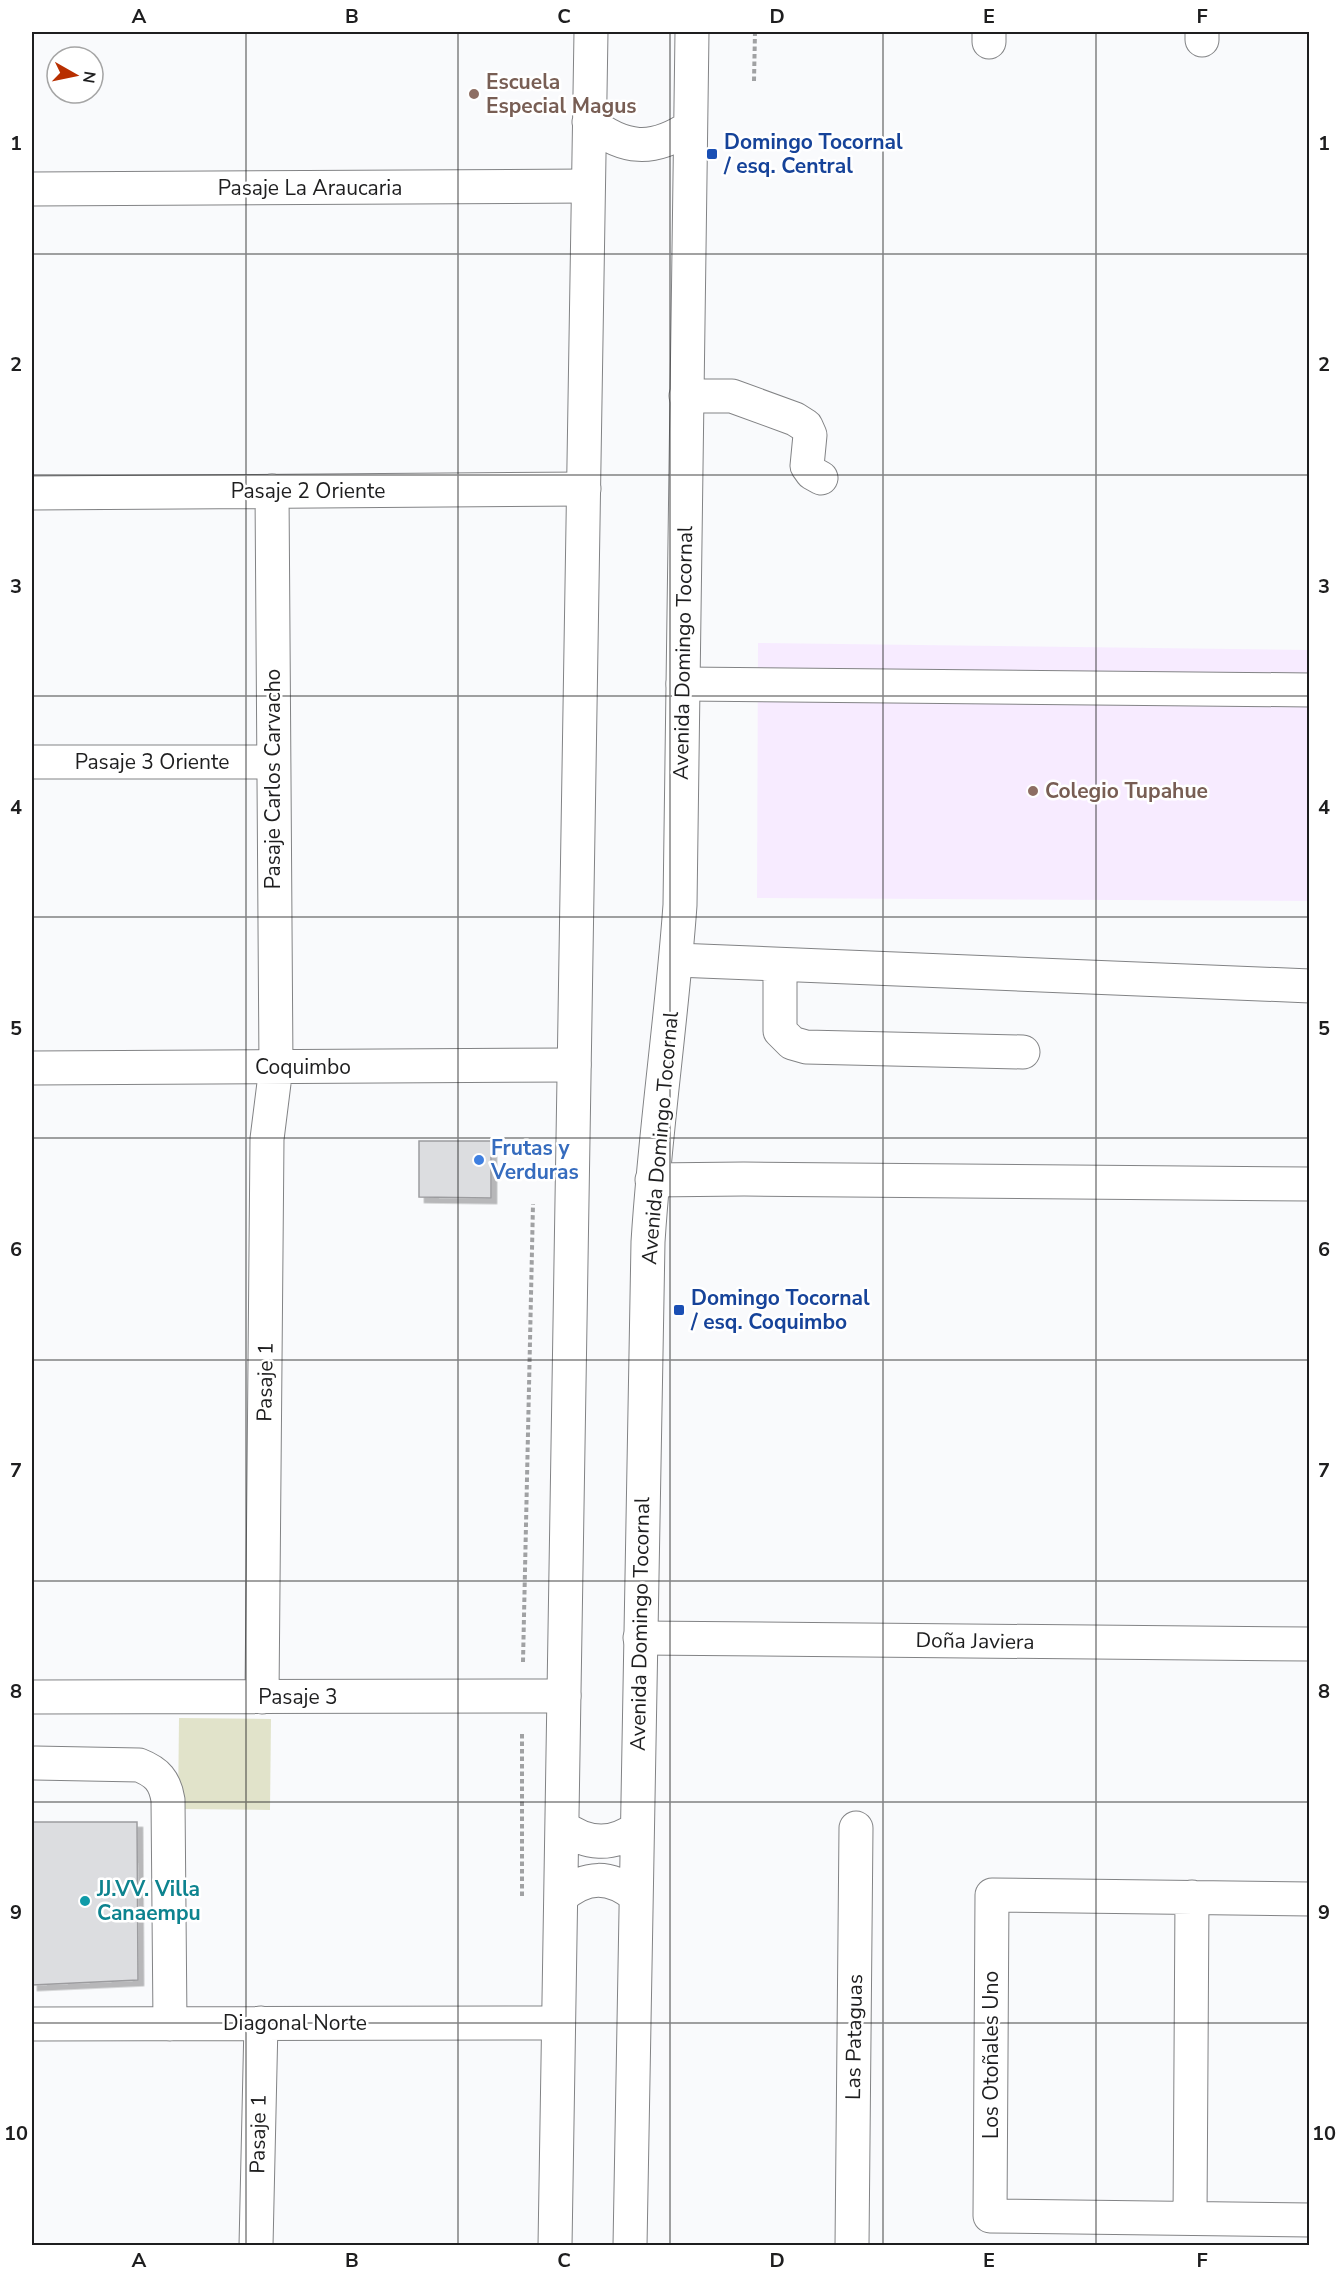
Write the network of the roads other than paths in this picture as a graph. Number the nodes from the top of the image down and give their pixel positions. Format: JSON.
{"nodes":[{"id":1,"x":591,"y":32,"type":"edge"},
{"id":2,"x":692,"y":32,"type":"edge"},
{"id":3,"x":589,"y":122,"type":"junction"},
{"id":4,"x":690,"y":127,"type":"junction"},
{"id":5,"x":588,"y":186,"type":"junction"},
{"id":6,"x":32,"y":189,"type":"edge"},
{"id":7,"x":686,"y":396,"type":"junction"},
{"id":8,"x":821,"y":478,"type":"dead end"},
{"id":9,"x":584,"y":489,"type":"junction"},
{"id":10,"x":272,"y":491,"type":"junction"},
{"id":11,"x":32,"y":493,"type":"edge"},
{"id":12,"x":683,"y":684,"type":"junction"},
{"id":13,"x":1310,"y":690,"type":"edge"},
{"id":14,"x":32,"y":762,"type":"edge"},
{"id":15,"x":273,"y":762,"type":"junction"},
{"id":16,"x":676,"y":960,"type":"junction"},
{"id":17,"x":780,"y":966,"type":"junction"},
{"id":18,"x":1310,"y":986,"type":"edge"},
{"id":19,"x":1023,"y":1052,"type":"dead end"},
{"id":20,"x":574,"y":1065,"type":"junction"},
{"id":21,"x":276,"y":1067,"type":"junction"},
{"id":22,"x":32,"y":1068,"type":"edge"},
{"id":23,"x":652,"y":1180,"type":"junction"},
{"id":24,"x":1310,"y":1184,"type":"edge"},
{"id":25,"x":640,"y":1638,"type":"junction"},
{"id":26,"x":1310,"y":1644,"type":"edge"},
{"id":27,"x":564,"y":1696,"type":"junction"},
{"id":28,"x":32,"y":1697,"type":"edge"},
{"id":29,"x":262,"y":1697,"type":"junction"},
{"id":30,"x":35,"y":1763,"type":"dead end"},
{"id":31,"x":562,"y":1826,"type":"junction"},
{"id":32,"x":637,"y":1828,"type":"junction"},
{"id":33,"x":856,"y":1828,"type":"dead end"},
{"id":34,"x":636,"y":1896,"type":"junction"},
{"id":35,"x":561,"y":1897,"type":"junction"},
{"id":36,"x":1192,"y":1897,"type":"junction"},
{"id":37,"x":1310,"y":1899,"type":"edge"},
{"id":38,"x":261,"y":2023,"type":"junction"},
{"id":39,"x":558,"y":2023,"type":"junction"},
{"id":40,"x":32,"y":2024,"type":"edge"},
{"id":41,"x":170,"y":2024,"type":"junction"},
{"id":42,"x":1190,"y":2218,"type":"junction"},
{"id":43,"x":1310,"y":2220,"type":"edge"},
{"id":44,"x":256,"y":2246,"type":"edge"},
{"id":45,"x":555,"y":2246,"type":"edge"},
{"id":46,"x":630,"y":2246,"type":"edge"},
{"id":47,"x":852,"y":2246,"type":"edge"}],
"edges":[{"from":1,"to":3,"type":"street"},
{"from":2,"to":4,"type":"street","name":"Avenida Domingo Tocornal"},
{"from":3,"to":4,"type":"street"},
{"from":3,"to":5,"type":"street"},
{"from":4,"to":7,"type":"street","name":"Avenida Domingo Tocornal"},
{"from":5,"to":6,"type":"street","name":"Pasaje La Araucaria"},
{"from":5,"to":9,"type":"street"},
{"from":7,"to":8,"type":"street"},
{"from":7,"to":12,"type":"street","name":"Avenida Domingo Tocornal"},
{"from":9,"to":10,"type":"street","name":"Pasaje 2 Oriente"},
{"from":9,"to":20,"type":"street"},
{"from":10,"to":11,"type":"street","name":"Pasaje 2 Oriente"},
{"from":10,"to":15,"type":"street","name":"Pasaje Carlos Carvacho"},
{"from":12,"to":13,"type":"street"},
{"from":12,"to":16,"type":"street","name":"Avenida Domingo Tocornal"},
{"from":14,"to":15,"type":"street","name":"Pasaje 3 Oriente"},
{"from":15,"to":21,"type":"street","name":"Pasaje Carlos Carvacho"},
{"from":16,"to":17,"type":"street"},
{"from":16,"to":23,"type":"street","name":"Avenida Domingo Tocornal"},
{"from":17,"to":18,"type":"street"},
{"from":17,"to":19,"type":"street"},
{"from":20,"to":21,"type":"street","name":"Coquimbo"},
{"from":20,"to":27,"type":"street"},
{"from":21,"to":22,"type":"street","name":"Coquimbo"},
{"from":21,"to":29,"type":"street","name":"Pasaje 1"},
{"from":23,"to":24,"type":"street"},
{"from":23,"to":25,"type":"street","name":"Avenida Domingo Tocornal"},
{"from":25,"to":26,"type":"street","name":"Doña Javiera"},
{"from":25,"to":32,"type":"street","name":"Avenida Domingo Tocornal"},
{"from":27,"to":29,"type":"street","name":"Pasaje 3"},
{"from":27,"to":31,"type":"street"},
{"from":28,"to":29,"type":"street","name":"Pasaje 3"},
{"from":30,"to":41,"type":"street"},
{"from":31,"to":32,"type":"street"},
{"from":31,"to":35,"type":"street"},
{"from":32,"to":34,"type":"street","name":"Avenida Domingo Tocornal"},
{"from":33,"to":47,"type":"street","name":"Las Pataguas"},
{"from":34,"to":35,"type":"street"},
{"from":34,"to":46,"type":"street","name":"Avenida Domingo Tocornal"},
{"from":35,"to":39,"type":"street"},
{"from":36,"to":37,"type":"street","name":"Los Otoñales Uno"},
{"from":36,"to":42,"type":"street"},
{"from":36,"to":42,"type":"street","name":"Los Otoñales Uno"},
{"from":38,"to":39,"type":"street","name":"Diagonal Norte"},
{"from":38,"to":41,"type":"street","name":"Diagonal Norte"},
{"from":38,"to":44,"type":"street","name":"Pasaje 1"},
{"from":39,"to":45,"type":"street"},
{"from":40,"to":41,"type":"street","name":"Diagonal Norte"},
{"from":42,"to":43,"type":"street","name":"Los Otoñales Uno"}]}
